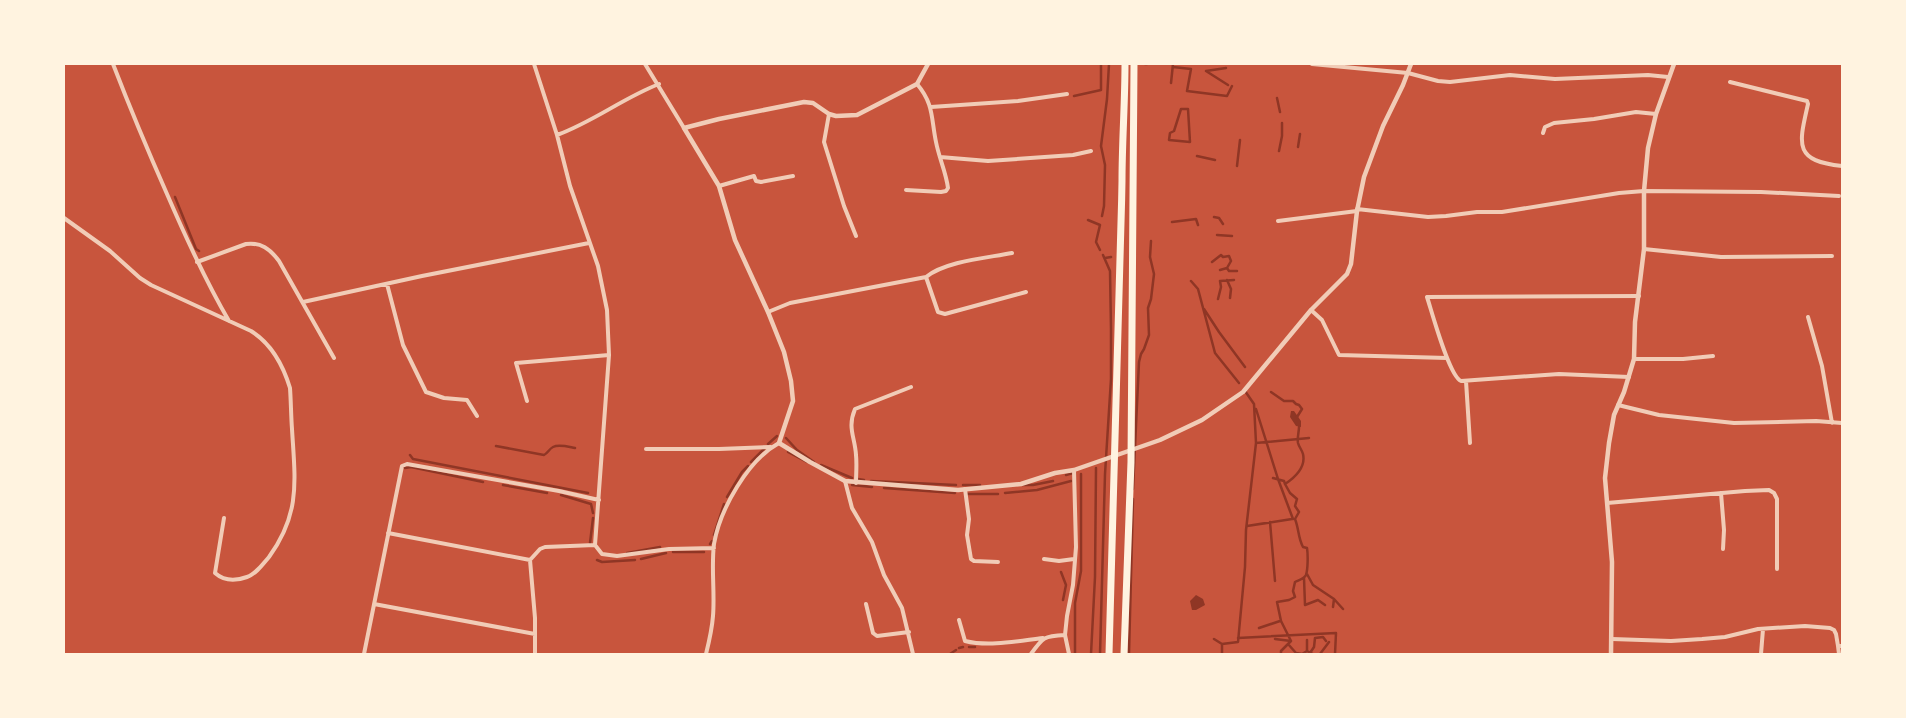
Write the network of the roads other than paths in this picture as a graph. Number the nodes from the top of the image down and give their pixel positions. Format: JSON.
{"nodes":[{"id":1,"x":113,"y":64,"type":"edge"},
{"id":2,"x":534,"y":64,"type":"edge"},
{"id":3,"x":645,"y":64,"type":"edge"},
{"id":4,"x":928,"y":64,"type":"edge"},
{"id":5,"x":1125,"y":64,"type":"edge"},
{"id":6,"x":1134,"y":64,"type":"edge"},
{"id":7,"x":1312,"y":64,"type":"edge"},
{"id":8,"x":1411,"y":64,"type":"edge"},
{"id":9,"x":1674,"y":64,"type":"edge"},
{"id":10,"x":1408,"y":73,"type":"junction"},
{"id":11,"x":1668,"y":77,"type":"junction"},
{"id":12,"x":1730,"y":82,"type":"dead end"},
{"id":13,"x":659,"y":84,"type":"junction"},
{"id":14,"x":917,"y":84,"type":"junction"},
{"id":15,"x":1066,"y":94,"type":"dead end"},
{"id":16,"x":931,"y":107,"type":"junction"},
{"id":17,"x":829,"y":114,"type":"junction"},
{"id":18,"x":1656,"y":114,"type":"junction"},
{"id":19,"x":684,"y":128,"type":"junction"},
{"id":20,"x":1543,"y":133,"type":"dead end"},
{"id":21,"x":557,"y":136,"type":"junction"},
{"id":22,"x":1091,"y":151,"type":"dead end"},
{"id":23,"x":940,"y":157,"type":"junction"},
{"id":24,"x":1842,"y":166,"type":"edge"},
{"id":25,"x":793,"y":176,"type":"dead end"},
{"id":26,"x":719,"y":186,"type":"junction"},
{"id":27,"x":906,"y":190,"type":"dead end"},
{"id":28,"x":1644,"y":191,"type":"junction"},
{"id":29,"x":1839,"y":196,"type":"dead end"},
{"id":30,"x":1357,"y":210,"type":"junction"},
{"id":31,"x":64,"y":218,"type":"edge"},
{"id":32,"x":1278,"y":221,"type":"dead end"},
{"id":33,"x":856,"y":236,"type":"dead end"},
{"id":34,"x":589,"y":243,"type":"junction"},
{"id":35,"x":1644,"y":249,"type":"junction"},
{"id":36,"x":1012,"y":253,"type":"dead end"},
{"id":37,"x":1832,"y":256,"type":"dead end"},
{"id":38,"x":197,"y":262,"type":"junction"},
{"id":39,"x":926,"y":277,"type":"junction"},
{"id":40,"x":387,"y":284,"type":"junction"},
{"id":41,"x":1026,"y":292,"type":"dead end"},
{"id":42,"x":1639,"y":296,"type":"junction"},
{"id":43,"x":304,"y":302,"type":"junction"},
{"id":44,"x":1311,"y":310,"type":"junction"},
{"id":45,"x":768,"y":312,"type":"junction"},
{"id":46,"x":1808,"y":317,"type":"dead end"},
{"id":47,"x":229,"y":322,"type":"junction"},
{"id":48,"x":609,"y":354,"type":"junction"},
{"id":49,"x":1713,"y":356,"type":"dead end"},
{"id":50,"x":334,"y":358,"type":"dead end"},
{"id":51,"x":1447,"y":358,"type":"junction"},
{"id":52,"x":1634,"y":359,"type":"junction"},
{"id":53,"x":1629,"y":377,"type":"junction"},
{"id":54,"x":1466,"y":381,"type":"junction"},
{"id":55,"x":911,"y":388,"type":"dead end"},
{"id":56,"x":527,"y":401,"type":"dead end"},
{"id":57,"x":1618,"y":405,"type":"junction"},
{"id":58,"x":477,"y":416,"type":"dead end"},
{"id":59,"x":1832,"y":423,"type":"junction"},
{"id":60,"x":1842,"y":423,"type":"edge"},
{"id":61,"x":779,"y":443,"type":"junction"},
{"id":62,"x":1470,"y":443,"type":"dead end"},
{"id":63,"x":771,"y":447,"type":"junction"},
{"id":64,"x":646,"y":449,"type":"dead end"},
{"id":65,"x":1074,"y":470,"type":"junction"},
{"id":66,"x":846,"y":481,"type":"junction"},
{"id":67,"x":856,"y":483,"type":"junction"},
{"id":68,"x":965,"y":489,"type":"junction"},
{"id":69,"x":1721,"y":493,"type":"junction"},
{"id":70,"x":598,"y":500,"type":"junction"},
{"id":71,"x":1607,"y":503,"type":"junction"},
{"id":72,"x":224,"y":518,"type":"dead end"},
{"id":73,"x":388,"y":533,"type":"junction"},
{"id":74,"x":595,"y":545,"type":"junction"},
{"id":75,"x":714,"y":548,"type":"junction"},
{"id":76,"x":1723,"y":549,"type":"dead end"},
{"id":77,"x":1044,"y":559,"type":"dead end"},
{"id":78,"x":1074,"y":559,"type":"junction"},
{"id":79,"x":530,"y":560,"type":"junction"},
{"id":80,"x":998,"y":562,"type":"dead end"},
{"id":81,"x":1777,"y":569,"type":"dead end"},
{"id":82,"x":374,"y":604,"type":"junction"},
{"id":83,"x":866,"y":604,"type":"dead end"},
{"id":84,"x":959,"y":620,"type":"dead end"},
{"id":85,"x":1763,"y":629,"type":"junction"},
{"id":86,"x":909,"y":632,"type":"junction"},
{"id":87,"x":535,"y":634,"type":"junction"},
{"id":88,"x":1065,"y":635,"type":"junction"},
{"id":89,"x":1043,"y":638,"type":"junction"},
{"id":90,"x":1612,"y":639,"type":"junction"},
{"id":91,"x":1840,"y":646,"type":"edge"},
{"id":92,"x":364,"y":654,"type":"edge"},
{"id":93,"x":535,"y":654,"type":"edge"},
{"id":94,"x":706,"y":654,"type":"edge"},
{"id":95,"x":913,"y":654,"type":"edge"},
{"id":96,"x":1031,"y":654,"type":"edge"},
{"id":97,"x":1069,"y":654,"type":"edge"},
{"id":98,"x":1109,"y":654,"type":"edge"},
{"id":99,"x":1124,"y":654,"type":"edge"},
{"id":100,"x":1611,"y":654,"type":"edge"},
{"id":101,"x":1761,"y":654,"type":"edge"},
{"id":102,"x":1839,"y":654,"type":"edge"}],
"edges":[{"from":1,"to":38,"type":"street"},
{"from":2,"to":21,"type":"street"},
{"from":3,"to":13,"type":"street"},
{"from":4,"to":14,"type":"street"},
{"from":5,"to":98,"type":"highway"},
{"from":6,"to":99,"type":"highway"},
{"from":7,"to":10,"type":"street"},
{"from":8,"to":10,"type":"street"},
{"from":9,"to":11,"type":"street"},
{"from":10,"to":11,"type":"street"},
{"from":10,"to":30,"type":"street"},
{"from":11,"to":18,"type":"street"},
{"from":12,"to":24,"type":"street"},
{"from":13,"to":19,"type":"street"},
{"from":13,"to":21,"type":"street"},
{"from":14,"to":16,"type":"street"},
{"from":14,"to":17,"type":"street"},
{"from":15,"to":16,"type":"street"},
{"from":16,"to":23,"type":"street"},
{"from":17,"to":19,"type":"street"},
{"from":17,"to":33,"type":"street"},
{"from":18,"to":20,"type":"street"},
{"from":18,"to":28,"type":"street"},
{"from":19,"to":26,"type":"street"},
{"from":21,"to":34,"type":"street"},
{"from":22,"to":23,"type":"street"},
{"from":23,"to":27,"type":"street"},
{"from":25,"to":26,"type":"street"},
{"from":26,"to":45,"type":"street"},
{"from":28,"to":29,"type":"street"},
{"from":28,"to":30,"type":"street"},
{"from":28,"to":35,"type":"street"},
{"from":30,"to":32,"type":"street"},
{"from":30,"to":44,"type":"street"},
{"from":31,"to":47,"type":"street"},
{"from":34,"to":40,"type":"street"},
{"from":34,"to":48,"type":"street"},
{"from":35,"to":37,"type":"street"},
{"from":35,"to":42,"type":"street"},
{"from":36,"to":39,"type":"street"},
{"from":38,"to":43,"type":"street"},
{"from":38,"to":47,"type":"street"},
{"from":39,"to":41,"type":"street"},
{"from":39,"to":45,"type":"street"},
{"from":40,"to":43,"type":"street"},
{"from":40,"to":58,"type":"street"},
{"from":42,"to":51,"type":"street"},
{"from":42,"to":52,"type":"street"},
{"from":43,"to":50,"type":"street"},
{"from":44,"to":51,"type":"street"},
{"from":44,"to":65,"type":"street"},
{"from":45,"to":61,"type":"street"},
{"from":46,"to":59,"type":"street"},
{"from":47,"to":72,"type":"street"},
{"from":48,"to":56,"type":"street"},
{"from":48,"to":70,"type":"street"},
{"from":49,"to":52,"type":"street"},
{"from":51,"to":54,"type":"street"},
{"from":52,"to":53,"type":"street"},
{"from":53,"to":54,"type":"street"},
{"from":53,"to":57,"type":"street"},
{"from":54,"to":62,"type":"street"},
{"from":55,"to":67,"type":"street"},
{"from":57,"to":59,"type":"street"},
{"from":57,"to":71,"type":"street"},
{"from":59,"to":60,"type":"street"},
{"from":61,"to":63,"type":"street"},
{"from":61,"to":66,"type":"street"},
{"from":63,"to":64,"type":"street"},
{"from":63,"to":75,"type":"street"},
{"from":65,"to":68,"type":"street"},
{"from":65,"to":78,"type":"street"},
{"from":66,"to":67,"type":"street"},
{"from":66,"to":86,"type":"street"},
{"from":67,"to":68,"type":"street"},
{"from":68,"to":80,"type":"street"},
{"from":69,"to":71,"type":"street"},
{"from":69,"to":76,"type":"street"},
{"from":69,"to":81,"type":"street"},
{"from":70,"to":73,"type":"street"},
{"from":70,"to":74,"type":"street"},
{"from":71,"to":90,"type":"street"},
{"from":73,"to":79,"type":"street"},
{"from":73,"to":82,"type":"street"},
{"from":74,"to":75,"type":"street"},
{"from":74,"to":79,"type":"street"},
{"from":75,"to":94,"type":"street"},
{"from":77,"to":78,"type":"street"},
{"from":78,"to":88,"type":"street"},
{"from":79,"to":87,"type":"street"},
{"from":82,"to":87,"type":"street"},
{"from":82,"to":92,"type":"street"},
{"from":83,"to":86,"type":"street"},
{"from":84,"to":89,"type":"street"},
{"from":85,"to":90,"type":"street"},
{"from":85,"to":91,"type":"street"},
{"from":85,"to":101,"type":"street"},
{"from":86,"to":95,"type":"street"},
{"from":87,"to":93,"type":"street"},
{"from":88,"to":89,"type":"street"},
{"from":88,"to":97,"type":"street"},
{"from":89,"to":96,"type":"street"},
{"from":90,"to":100,"type":"street"},
{"from":91,"to":102,"type":"street"}]}
